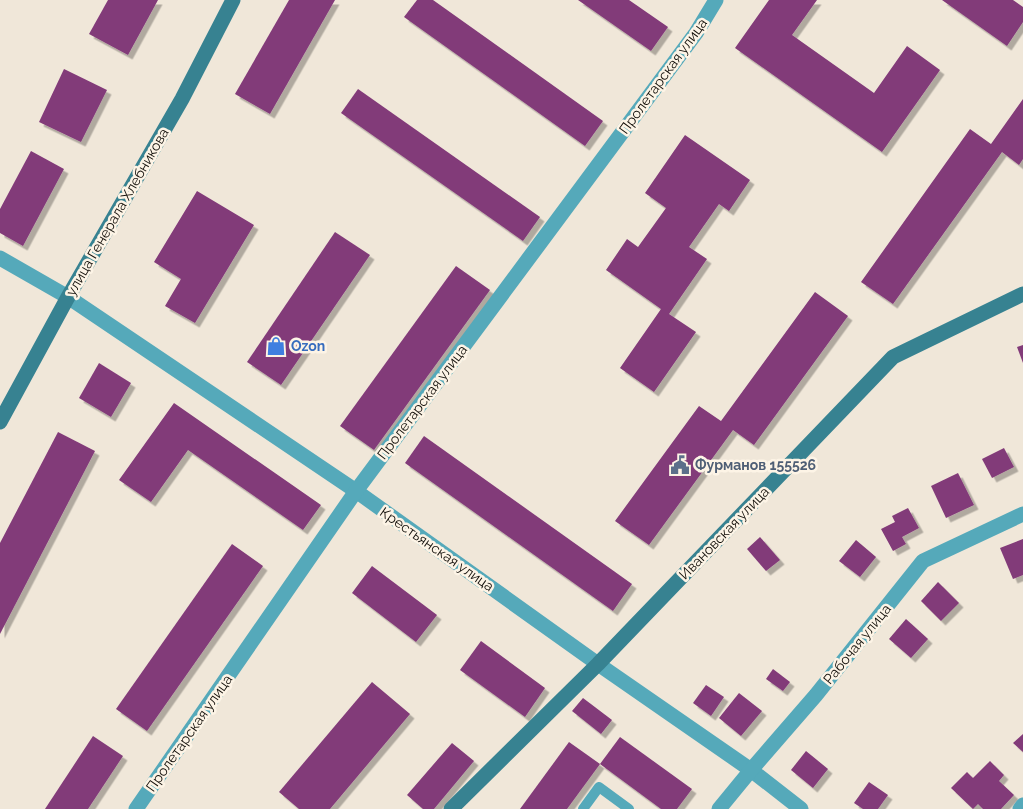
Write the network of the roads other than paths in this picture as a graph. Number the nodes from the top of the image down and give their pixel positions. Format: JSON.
{"nodes":[{"id":1,"x":233,"y":0,"type":"edge"},
{"id":2,"x":716,"y":0,"type":"edge"},
{"id":3,"x":0,"y":258,"type":"edge"},
{"id":4,"x":1023,"y":294,"type":"edge"},
{"id":5,"x":68,"y":297,"type":"junction"},
{"id":6,"x":0,"y":422,"type":"edge"},
{"id":7,"x":356,"y":491,"type":"junction"},
{"id":8,"x":1023,"y":514,"type":"edge"},
{"id":9,"x":598,"y":664,"type":"junction"},
{"id":10,"x":751,"y":770,"type":"junction"},
{"id":11,"x":1023,"y":805,"type":"edge"},
{"id":12,"x":136,"y":809,"type":"edge"},
{"id":13,"x":451,"y":809,"type":"edge"},
{"id":14,"x":583,"y":809,"type":"edge"},
{"id":15,"x":629,"y":809,"type":"edge"},
{"id":16,"x":719,"y":809,"type":"edge"},
{"id":17,"x":800,"y":809,"type":"edge"},
{"id":18,"x":1020,"y":809,"type":"edge"}],
"edges":[{"from":1,"to":5,"type":"street","name":"улица Генерала Хлебникова"},
{"from":2,"to":7,"type":"street","name":"Пролетарская улица"},
{"from":3,"to":5,"type":"street","name":"Крестьянская улица"},
{"from":4,"to":9,"type":"street","name":"Ивановская улица"},
{"from":5,"to":6,"type":"street","name":"улица Генерала Хлебникова"},
{"from":5,"to":7,"type":"street","name":"Крестьянская улица"},
{"from":7,"to":9,"type":"street","name":"Крестьянская улица"},
{"from":7,"to":12,"type":"street","name":"Пролетарская улица"},
{"from":8,"to":10,"type":"street","name":"Рабочая улица"},
{"from":9,"to":10,"type":"street","name":"Крестьянская улица"},
{"from":9,"to":13,"type":"street","name":"Ивановская улица"},
{"from":10,"to":16,"type":"street","name":"Рабочая улица"},
{"from":10,"to":17,"type":"street","name":"Крестьянская улица"},
{"from":11,"to":18,"type":"street"},
{"from":14,"to":15,"type":"lane"}]}
